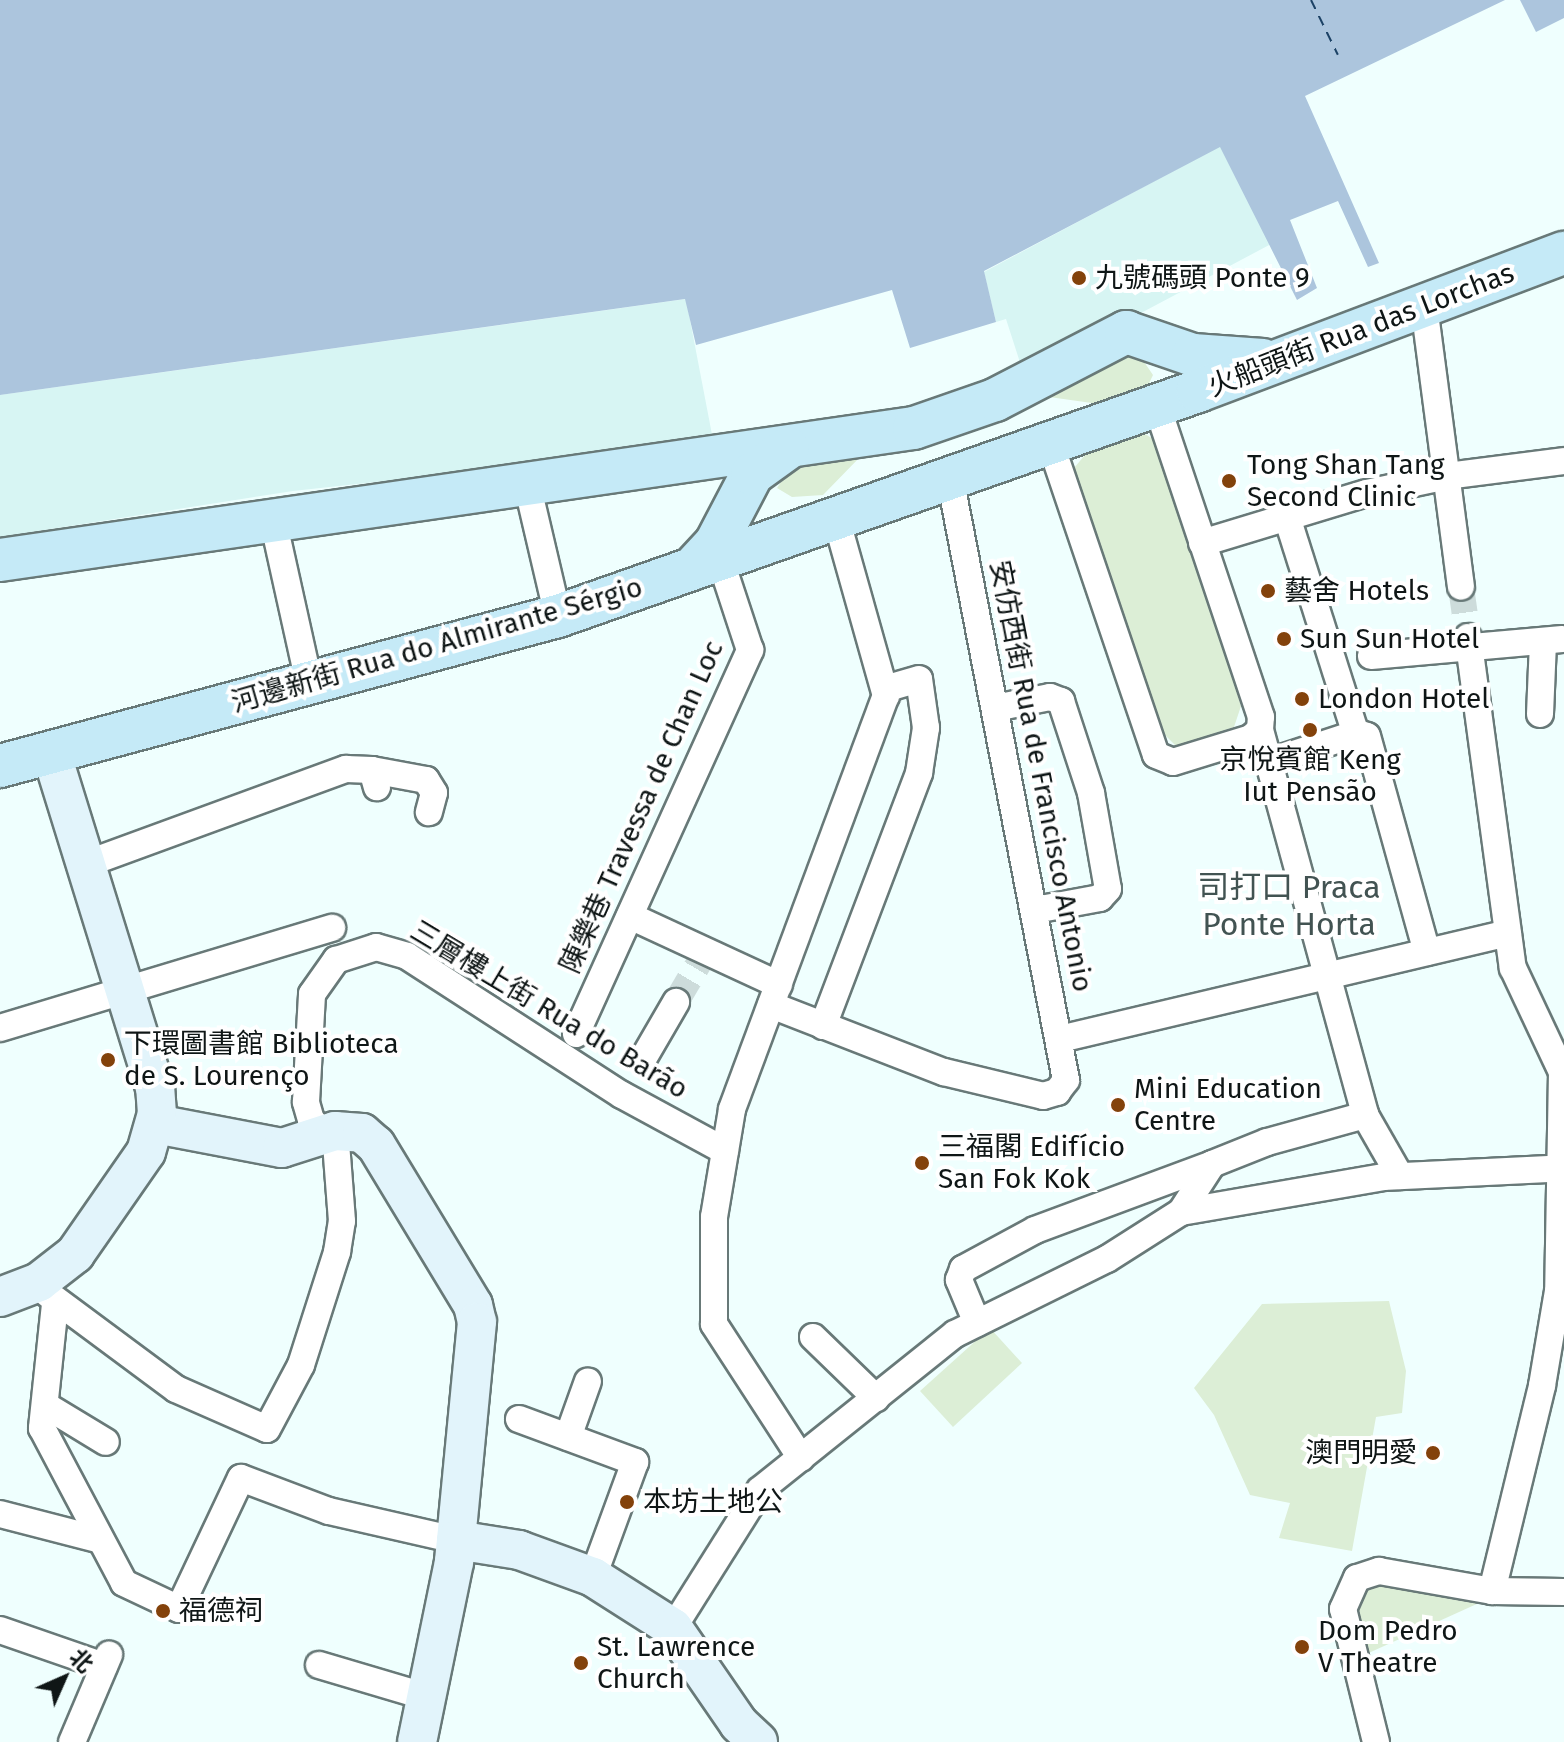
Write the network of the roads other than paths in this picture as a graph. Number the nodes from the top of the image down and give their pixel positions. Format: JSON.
{"nodes":[{"id":1,"x":1564,"y":253,"type":"edge"},
{"id":2,"x":1424,"y":306,"type":"junction"},
{"id":3,"x":1151,"y":341,"type":"junction"},
{"id":4,"x":1304,"y":353,"type":"junction"},
{"id":5,"x":1157,"y":406,"type":"junction"},
{"id":6,"x":1050,"y":442,"type":"junction"},
{"id":7,"x":788,"y":449,"type":"junction"},
{"id":8,"x":1564,"y":461,"type":"edge"},
{"id":9,"x":1447,"y":476,"type":"junction"},
{"id":10,"x":950,"y":478,"type":"junction"},
{"id":11,"x":527,"y":484,"type":"junction"},
{"id":12,"x":1287,"y":517,"type":"junction"},
{"id":13,"x":273,"y":520,"type":"junction"},
{"id":14,"x":823,"y":523,"type":"junction"},
{"id":15,"x":1202,"y":543,"type":"junction"},
{"id":16,"x":0,"y":560,"type":"edge"},
{"id":17,"x":706,"y":564,"type":"junction"},
{"id":18,"x":1461,"y":587,"type":"tunnel mouth"},
{"id":19,"x":558,"y":616,"type":"junction"},
{"id":20,"x":1469,"y":642,"type":"junction"},
{"id":21,"x":1371,"y":656,"type":"dead end"},
{"id":22,"x":309,"y":683,"type":"junction"},
{"id":23,"x":885,"y":689,"type":"junction"},
{"id":24,"x":995,"y":708,"type":"junction"},
{"id":25,"x":1540,"y":714,"type":"dead end"},
{"id":26,"x":1260,"y":730,"type":"junction"},
{"id":27,"x":1356,"y":734,"type":"junction"},
{"id":28,"x":51,"y":753,"type":"junction"},
{"id":29,"x":1269,"y":762,"type":"junction"},
{"id":30,"x":0,"y":766,"type":"edge"},
{"id":31,"x":429,"y":812,"type":"dead end"},
{"id":32,"x":86,"y":864,"type":"junction"},
{"id":33,"x":1035,"y":910,"type":"junction"},
{"id":34,"x":630,"y":916,"type":"junction"},
{"id":35,"x":332,"y":928,"type":"dead end"},
{"id":36,"x":1508,"y":933,"type":"junction"},
{"id":37,"x":1427,"y":952,"type":"junction"},
{"id":38,"x":1327,"y":976,"type":"junction"},
{"id":39,"x":125,"y":991,"type":"junction"},
{"id":40,"x":775,"y":995,"type":"junction"},
{"id":41,"x":676,"y":1002,"type":"tunnel mouth"},
{"id":42,"x":823,"y":1026,"type":"junction"},
{"id":43,"x":0,"y":1028,"type":"edge"},
{"id":44,"x":576,"y":1034,"type":"dead end"},
{"id":45,"x":1060,"y":1039,"type":"junction"},
{"id":46,"x":1560,"y":1049,"type":"edge"},
{"id":47,"x":643,"y":1059,"type":"dead end"},
{"id":48,"x":1365,"y":1115,"type":"junction"},
{"id":49,"x":156,"y":1124,"type":"junction"},
{"id":50,"x":331,"y":1133,"type":"junction"},
{"id":51,"x":725,"y":1151,"type":"junction"},
{"id":52,"x":1212,"y":1164,"type":"junction"},
{"id":53,"x":1561,"y":1168,"type":"edge"},
{"id":54,"x":1400,"y":1176,"type":"junction"},
{"id":55,"x":1181,"y":1212,"type":"junction"},
{"id":56,"x":47,"y":1293,"type":"junction"},
{"id":57,"x":0,"y":1297,"type":"edge"},
{"id":58,"x":977,"y":1323,"type":"junction"},
{"id":59,"x":813,"y":1337,"type":"dead end"},
{"id":60,"x":588,"y":1381,"type":"dead end"},
{"id":61,"x":876,"y":1398,"type":"junction"},
{"id":62,"x":45,"y":1405,"type":"junction"},
{"id":63,"x":519,"y":1419,"type":"dead end"},
{"id":64,"x":568,"y":1437,"type":"junction"},
{"id":65,"x":106,"y":1442,"type":"dead end"},
{"id":66,"x":801,"y":1458,"type":"junction"},
{"id":67,"x":0,"y":1514,"type":"edge"},
{"id":68,"x":97,"y":1539,"type":"junction"},
{"id":69,"x":456,"y":1540,"type":"junction"},
{"id":70,"x":593,"y":1577,"type":"junction"},
{"id":71,"x":1492,"y":1591,"type":"junction"},
{"id":72,"x":1564,"y":1592,"type":"edge"},
{"id":73,"x":673,"y":1628,"type":"junction"},
{"id":74,"x":0,"y":1630,"type":"edge"},
{"id":75,"x":319,"y":1665,"type":"dead end"},
{"id":76,"x":427,"y":1697,"type":"junction"},
{"id":77,"x":72,"y":1742,"type":"edge"},
{"id":78,"x":417,"y":1742,"type":"edge"},
{"id":79,"x":758,"y":1742,"type":"edge"},
{"id":80,"x":1376,"y":1742,"type":"edge"}],
"edges":[{"from":1,"to":2,"type":"main road","name":"火船頭街 Rua das Lorchas"},
{"from":2,"to":4,"type":"main road","name":"火船頭街 Rua das Lorchas"},
{"from":2,"to":9,"type":"street"},
{"from":3,"to":4,"type":"main road"},
{"from":3,"to":5,"type":"main road"},
{"from":3,"to":7,"type":"main road"},
{"from":4,"to":5,"type":"main road","name":"火船頭街 Rua das Lorchas"},
{"from":5,"to":6,"type":"main road","name":"火船頭街 Rua das Lorchas"},
{"from":5,"to":15,"type":"street"},
{"from":6,"to":10,"type":"main road","name":"河邊新街 Rua do Almirante Sérgio"},
{"from":6,"to":26,"type":"street"},
{"from":7,"to":11,"type":"main road"},
{"from":7,"to":14,"type":"main road"},
{"from":7,"to":17,"type":"main road"},
{"from":8,"to":9,"type":"street"},
{"from":9,"to":12,"type":"street"},
{"from":9,"to":18,"type":"street"},
{"from":10,"to":14,"type":"main road","name":"河邊新街 Rua do Almirante Sérgio"},
{"from":10,"to":24,"type":"street","name":"安仿西街 Rua de Francisco Antonio"},
{"from":11,"to":13,"type":"main road"},
{"from":11,"to":19,"type":"street"},
{"from":12,"to":15,"type":"street"},
{"from":12,"to":27,"type":"street"},
{"from":13,"to":16,"type":"main road"},
{"from":13,"to":22,"type":"street"},
{"from":14,"to":17,"type":"main road","name":"河邊新街 Rua do Almirante Sérgio"},
{"from":14,"to":23,"type":"street"},
{"from":15,"to":26,"type":"street"},
{"from":17,"to":19,"type":"main road","name":"河邊新街 Rua do Almirante Sérgio"},
{"from":17,"to":34,"type":"street","name":"陳樂巷 Travessa de Chan Loc"},
{"from":19,"to":22,"type":"main road","name":"河邊新街 Rua do Almirante Sérgio"},
{"from":20,"to":21,"type":"street"},
{"from":20,"to":25,"type":"street"},
{"from":20,"to":36,"type":"street"},
{"from":22,"to":28,"type":"main road","name":"河邊新街 Rua do Almirante Sérgio"},
{"from":23,"to":40,"type":"street"},
{"from":23,"to":42,"type":"street"},
{"from":24,"to":33,"type":"street","name":"安仿西街 Rua de Francisco Antonio"},
{"from":24,"to":33,"type":"street"},
{"from":26,"to":29,"type":"street"},
{"from":27,"to":29,"type":"street"},
{"from":27,"to":37,"type":"street"},
{"from":28,"to":30,"type":"main road","name":"河邊新街 Rua do Almirante Sérgio"},
{"from":28,"to":32,"type":"street"},
{"from":29,"to":38,"type":"street"},
{"from":31,"to":32,"type":"street"},
{"from":32,"to":39,"type":"street"},
{"from":33,"to":45,"type":"street","name":"安仿西街 Rua de Francisco Antonio"},
{"from":34,"to":40,"type":"street"},
{"from":34,"to":44,"type":"street","name":"陳樂巷 Travessa de Chan Loc"},
{"from":35,"to":39,"type":"street"},
{"from":36,"to":37,"type":"street"},
{"from":36,"to":46,"type":"street"},
{"from":37,"to":38,"type":"street"},
{"from":38,"to":45,"type":"street"},
{"from":38,"to":48,"type":"street"},
{"from":39,"to":43,"type":"street"},
{"from":39,"to":49,"type":"street"},
{"from":40,"to":42,"type":"street"},
{"from":40,"to":51,"type":"street"},
{"from":41,"to":47,"type":"street"},
{"from":42,"to":45,"type":"street","name":"安仿西街 Rua de Francisco Antonio"},
{"from":46,"to":53,"type":"street"},
{"from":48,"to":52,"type":"street"},
{"from":48,"to":54,"type":"street"},
{"from":49,"to":50,"type":"street"},
{"from":49,"to":56,"type":"street"},
{"from":50,"to":51,"type":"street","name":"三層樓上街 Rua do Barão"},
{"from":50,"to":56,"type":"street"},
{"from":50,"to":69,"type":"street"},
{"from":51,"to":66,"type":"street"},
{"from":52,"to":55,"type":"street"},
{"from":52,"to":58,"type":"street"},
{"from":53,"to":54,"type":"street"},
{"from":53,"to":71,"type":"street"},
{"from":54,"to":55,"type":"street"},
{"from":55,"to":58,"type":"street"},
{"from":56,"to":57,"type":"street"},
{"from":56,"to":62,"type":"street"},
{"from":58,"to":61,"type":"street"},
{"from":59,"to":61,"type":"street"},
{"from":60,"to":64,"type":"street"},
{"from":61,"to":66,"type":"street"},
{"from":62,"to":65,"type":"street"},
{"from":62,"to":68,"type":"street"},
{"from":63,"to":64,"type":"street"},
{"from":64,"to":70,"type":"street"},
{"from":66,"to":73,"type":"street"},
{"from":67,"to":68,"type":"street"},
{"from":68,"to":69,"type":"street"},
{"from":69,"to":70,"type":"street"},
{"from":69,"to":76,"type":"street"},
{"from":70,"to":73,"type":"street"},
{"from":71,"to":72,"type":"street"},
{"from":71,"to":80,"type":"street"},
{"from":73,"to":79,"type":"street"},
{"from":74,"to":77,"type":"street"},
{"from":75,"to":76,"type":"street"},
{"from":76,"to":78,"type":"street"}]}
